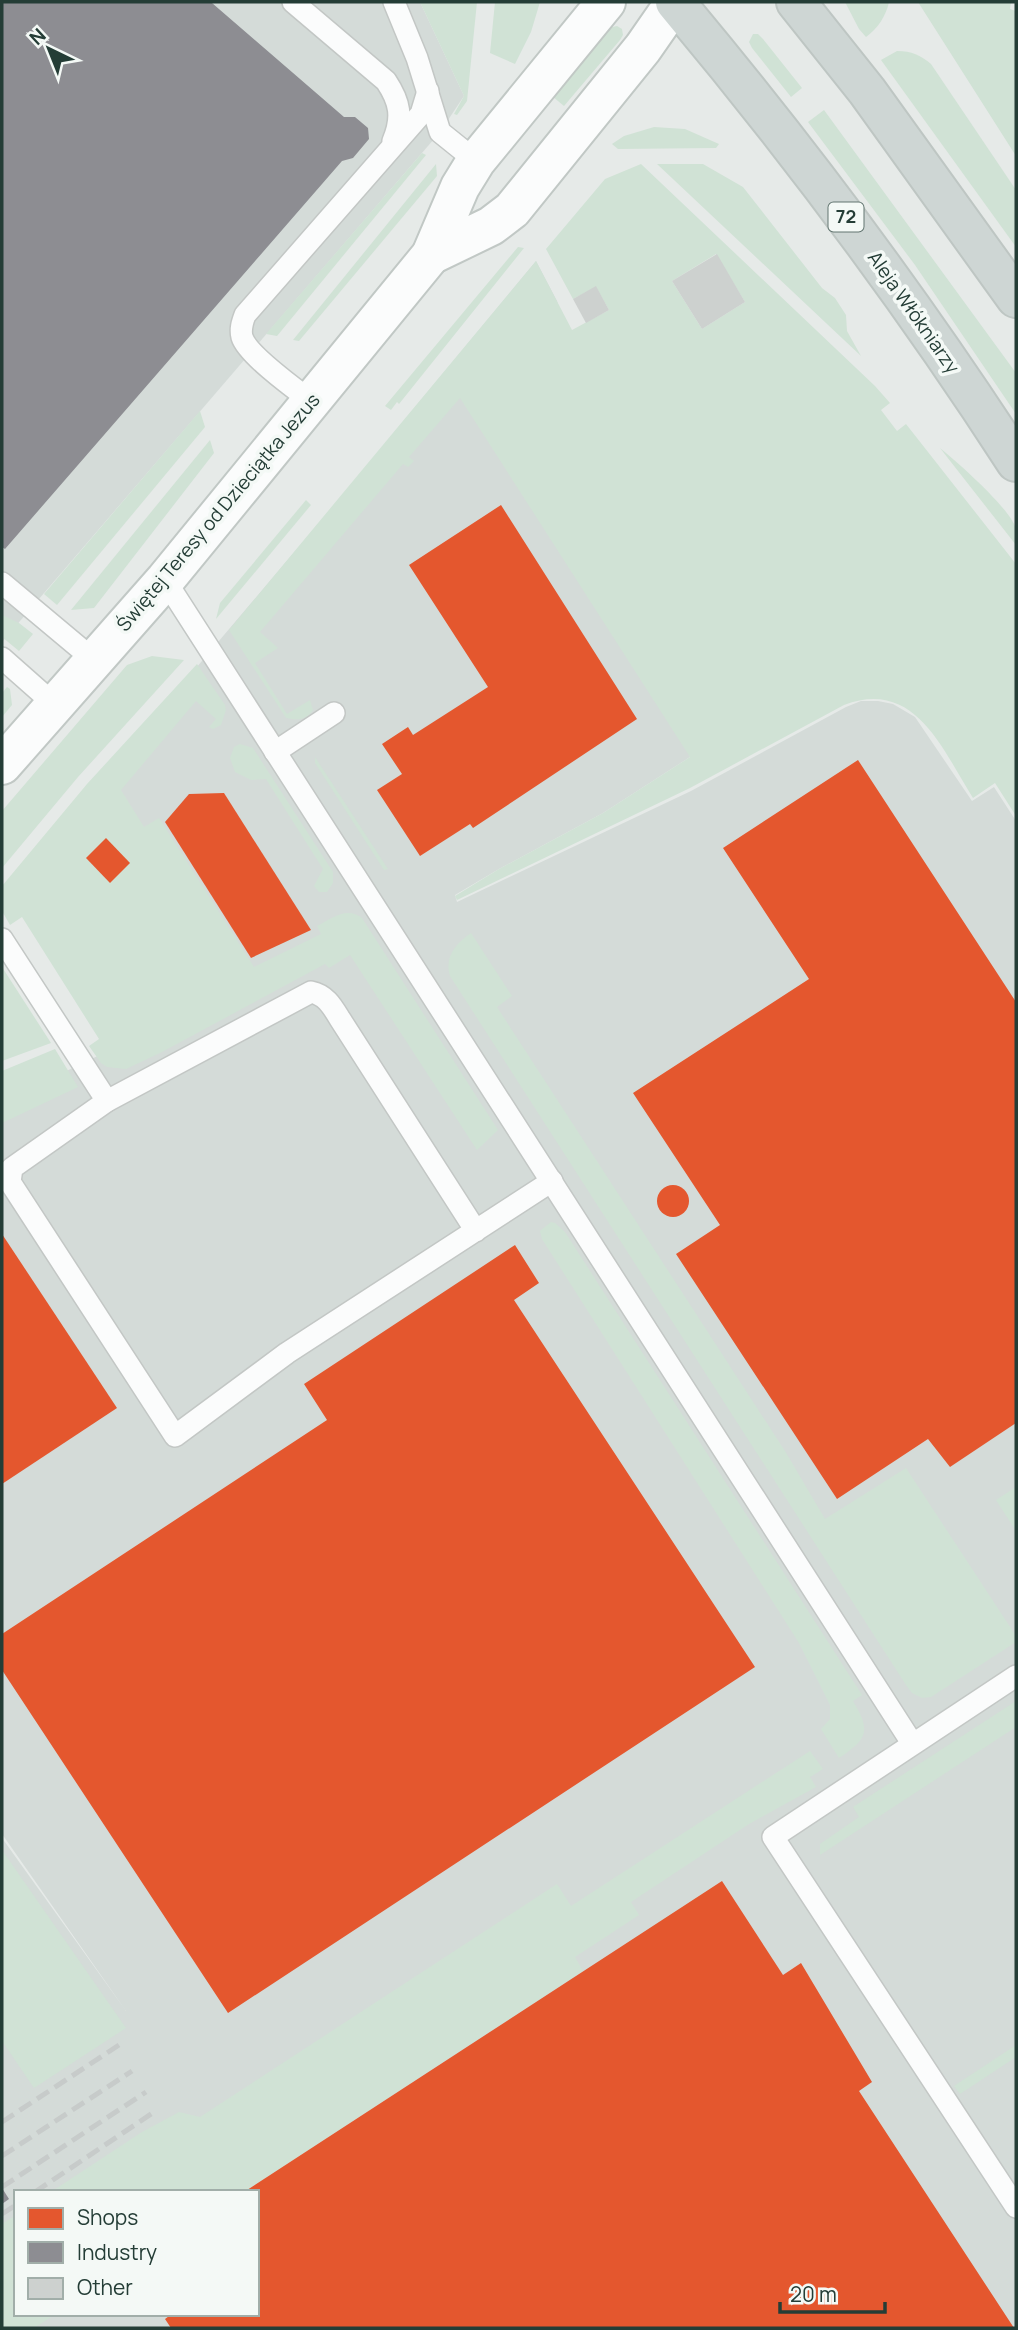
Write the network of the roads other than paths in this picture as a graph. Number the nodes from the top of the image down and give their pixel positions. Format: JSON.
{"nodes":[{"id":1,"x":293,"y":2,"type":"edge"},
{"id":2,"x":394,"y":2,"type":"edge"},
{"id":3,"x":606,"y":2,"type":"edge"},
{"id":4,"x":675,"y":2,"type":"edge"},
{"id":5,"x":796,"y":2,"type":"edge"},
{"id":6,"x":428,"y":91,"type":"junction"},
{"id":7,"x":389,"y":149,"type":"junction"},
{"id":8,"x":462,"y":150,"type":"junction"},
{"id":9,"x":431,"y":256,"type":"junction"},
{"id":10,"x":1016,"y":298,"type":"edge"},
{"id":11,"x":311,"y":401,"type":"junction"},
{"id":12,"x":1016,"y":462,"type":"edge"},
{"id":13,"x":165,"y":580,"type":"junction"},
{"id":14,"x":2,"y":583,"type":"edge"},
{"id":15,"x":2,"y":659,"type":"edge"},
{"id":16,"x":94,"y":660,"type":"junction"},
{"id":17,"x":54,"y":704,"type":"junction"},
{"id":18,"x":334,"y":713,"type":"dead end"},
{"id":19,"x":275,"y":752,"type":"junction"},
{"id":20,"x":2,"y":765,"type":"edge"},
{"id":21,"x":2,"y":939,"type":"edge"},
{"id":22,"x":107,"y":1101,"type":"junction"},
{"id":23,"x":552,"y":1181,"type":"junction"},
{"id":24,"x":477,"y":1230,"type":"junction"},
{"id":25,"x":1016,"y":1676,"type":"edge"},
{"id":26,"x":912,"y":1743,"type":"junction"},
{"id":27,"x":1016,"y":2207,"type":"edge"}],
"edges":[{"from":1,"to":7,"type":"lane"},
{"from":2,"to":6,"type":"lane"},
{"from":3,"to":8,"type":"street","name":"Świętej Teresy od Dzieciątka Jezus"},
{"from":4,"to":9,"type":"street","name":"Świętej Teresy od Dzieciątka Jezus"},
{"from":4,"to":12,"type":"main road","name":"Aleja Włókniarzy","number":"72"},
{"from":5,"to":10,"type":"main road"},
{"from":6,"to":7,"type":"lane"},
{"from":6,"to":8,"type":"lane"},
{"from":7,"to":11,"type":"lane"},
{"from":8,"to":9,"type":"street","name":"Świętej Teresy od Dzieciątka Jezus"},
{"from":9,"to":11,"type":"street","name":"Świętej Teresy od Dzieciątka Jezus"},
{"from":11,"to":13,"type":"street","name":"Świętej Teresy od Dzieciątka Jezus"},
{"from":13,"to":16,"type":"street","name":"Świętej Teresy od Dzieciątka Jezus"},
{"from":13,"to":19,"type":"lane"},
{"from":14,"to":16,"type":"lane"},
{"from":15,"to":17,"type":"lane"},
{"from":16,"to":17,"type":"street","name":"Świętej Teresy od Dzieciątka Jezus"},
{"from":17,"to":20,"type":"street","name":"Świętej Teresy od Dzieciątka Jezus"},
{"from":18,"to":19,"type":"lane"},
{"from":19,"to":23,"type":"lane"},
{"from":21,"to":22,"type":"lane"},
{"from":22,"to":24,"type":"lane"},
{"from":22,"to":24,"type":"lane"},
{"from":23,"to":24,"type":"lane"},
{"from":23,"to":26,"type":"lane"},
{"from":25,"to":26,"type":"lane"},
{"from":26,"to":27,"type":"lane"}]}
